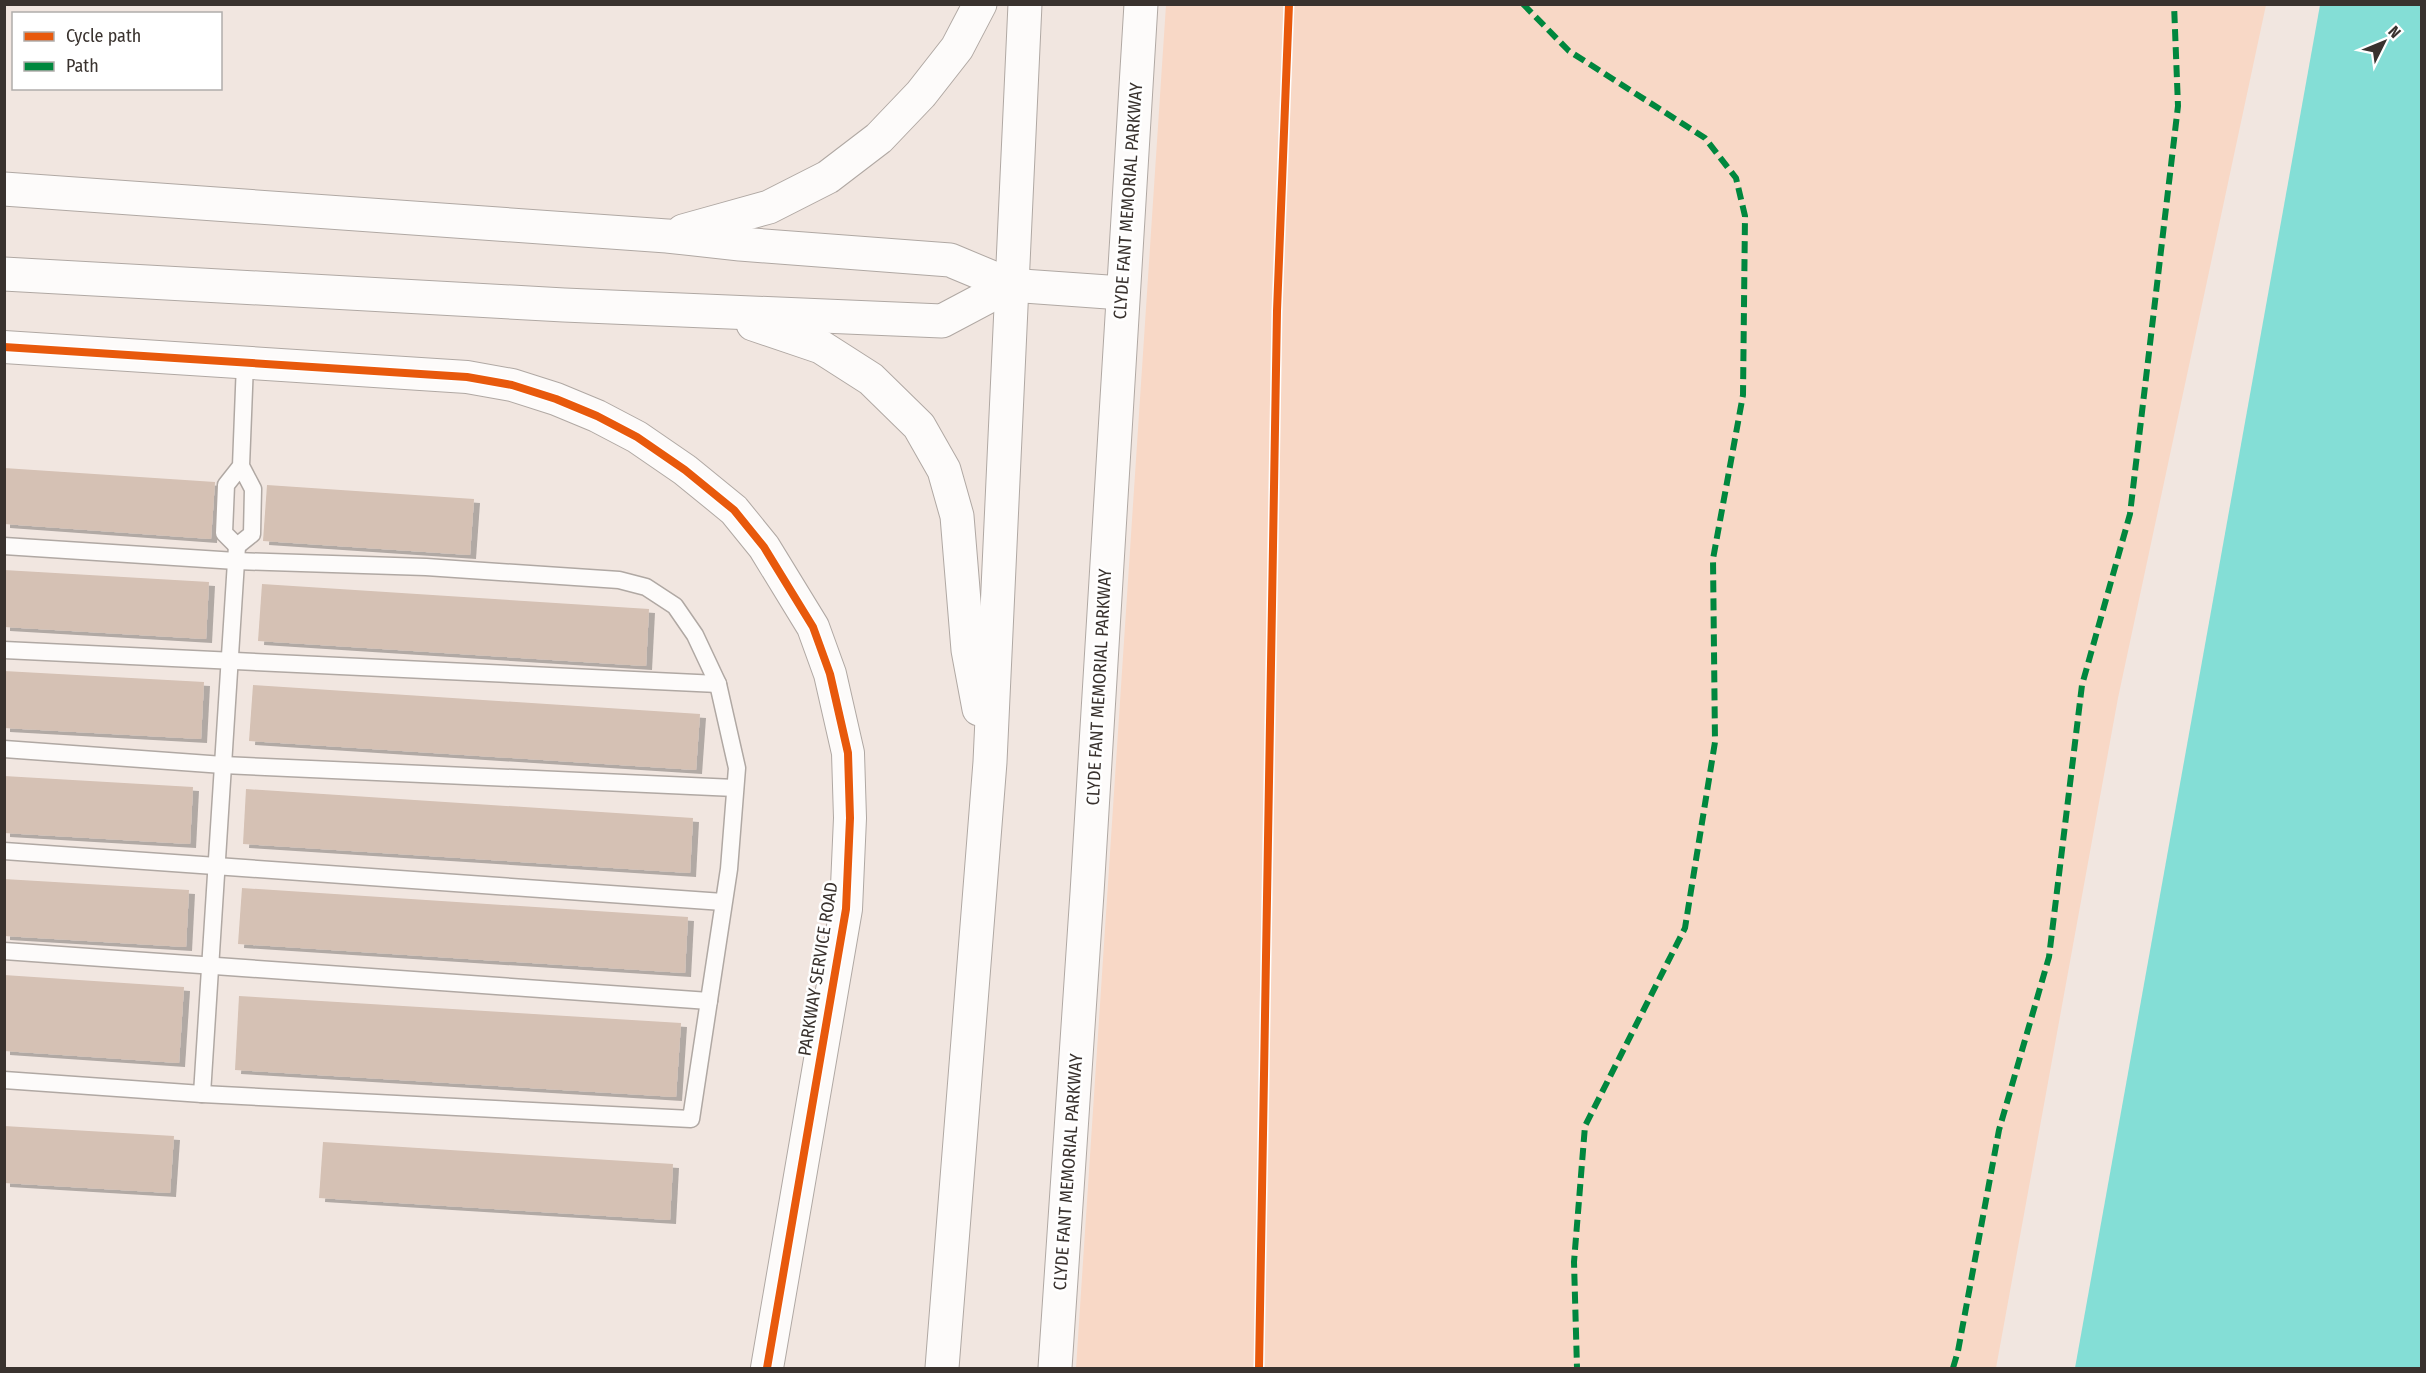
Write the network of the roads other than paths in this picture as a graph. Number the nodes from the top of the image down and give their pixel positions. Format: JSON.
{"nodes":[{"id":1,"x":980,"y":4,"type":"edge"},
{"id":2,"x":1024,"y":4,"type":"edge"},
{"id":3,"x":1141,"y":4,"type":"edge"},
{"id":4,"x":4,"y":189,"type":"edge"},
{"id":5,"x":667,"y":236,"type":"junction"},
{"id":6,"x":4,"y":274,"type":"edge"},
{"id":7,"x":1010,"y":285,"type":"junction"},
{"id":8,"x":1122,"y":293,"type":"junction"},
{"id":9,"x":717,"y":311,"type":"junction"},
{"id":10,"x":4,"y":347,"type":"edge"},
{"id":11,"x":245,"y":363,"type":"junction"},
{"id":12,"x":241,"y":466,"type":"junction"},
{"id":13,"x":4,"y":546,"type":"edge"},
{"id":14,"x":236,"y":553,"type":"junction"},
{"id":15,"x":4,"y":650,"type":"edge"},
{"id":16,"x":229,"y":660,"type":"junction"},
{"id":17,"x":717,"y":684,"type":"junction"},
{"id":18,"x":4,"y":749,"type":"edge"},
{"id":19,"x":990,"y":762,"type":"junction"},
{"id":20,"x":223,"y":765,"type":"junction"},
{"id":21,"x":735,"y":788,"type":"junction"},
{"id":22,"x":4,"y":851,"type":"edge"},
{"id":23,"x":216,"y":867,"type":"junction"},
{"id":24,"x":723,"y":902,"type":"junction"},
{"id":25,"x":4,"y":951,"type":"edge"},
{"id":26,"x":210,"y":967,"type":"junction"},
{"id":27,"x":709,"y":1001,"type":"junction"},
{"id":28,"x":4,"y":1080,"type":"edge"},
{"id":29,"x":202,"y":1094,"type":"junction"},
{"id":30,"x":767,"y":1368,"type":"edge"},
{"id":31,"x":942,"y":1368,"type":"edge"},
{"id":32,"x":1055,"y":1368,"type":"edge"}],
"edges":[{"from":1,"to":5,"type":"main road"},
{"from":2,"to":7,"type":"main road"},
{"from":3,"to":8,"type":"main road","name":"CLYDE FANT MEMORIAL PARKWAY"},
{"from":4,"to":5,"type":"main road"},
{"from":5,"to":7,"type":"main road"},
{"from":6,"to":9,"type":"main road"},
{"from":7,"to":8,"type":"main road"},
{"from":7,"to":9,"type":"main road"},
{"from":7,"to":19,"type":"main road"},
{"from":8,"to":32,"type":"main road","name":"CLYDE FANT MEMORIAL PARKWAY"},
{"from":9,"to":19,"type":"main road"},
{"from":10,"to":11,"type":"street","name":"PARKWAY SERVICE ROAD"},
{"from":11,"to":12,"type":"lane"},
{"from":11,"to":30,"type":"street","name":"PARKWAY SERVICE ROAD"},
{"from":12,"to":14,"type":"lane"},
{"from":12,"to":14,"type":"lane"},
{"from":13,"to":14,"type":"lane"},
{"from":14,"to":16,"type":"lane"},
{"from":14,"to":17,"type":"lane"},
{"from":15,"to":16,"type":"lane"},
{"from":16,"to":17,"type":"lane"},
{"from":16,"to":20,"type":"lane"},
{"from":17,"to":21,"type":"lane"},
{"from":18,"to":20,"type":"lane"},
{"from":19,"to":31,"type":"main road"},
{"from":20,"to":21,"type":"lane"},
{"from":20,"to":23,"type":"lane"},
{"from":21,"to":24,"type":"lane"},
{"from":22,"to":23,"type":"lane"},
{"from":23,"to":24,"type":"lane"},
{"from":23,"to":26,"type":"lane"},
{"from":24,"to":27,"type":"lane"},
{"from":25,"to":26,"type":"lane"},
{"from":26,"to":27,"type":"lane"},
{"from":26,"to":29,"type":"lane"},
{"from":27,"to":29,"type":"lane"},
{"from":28,"to":29,"type":"lane"}]}
